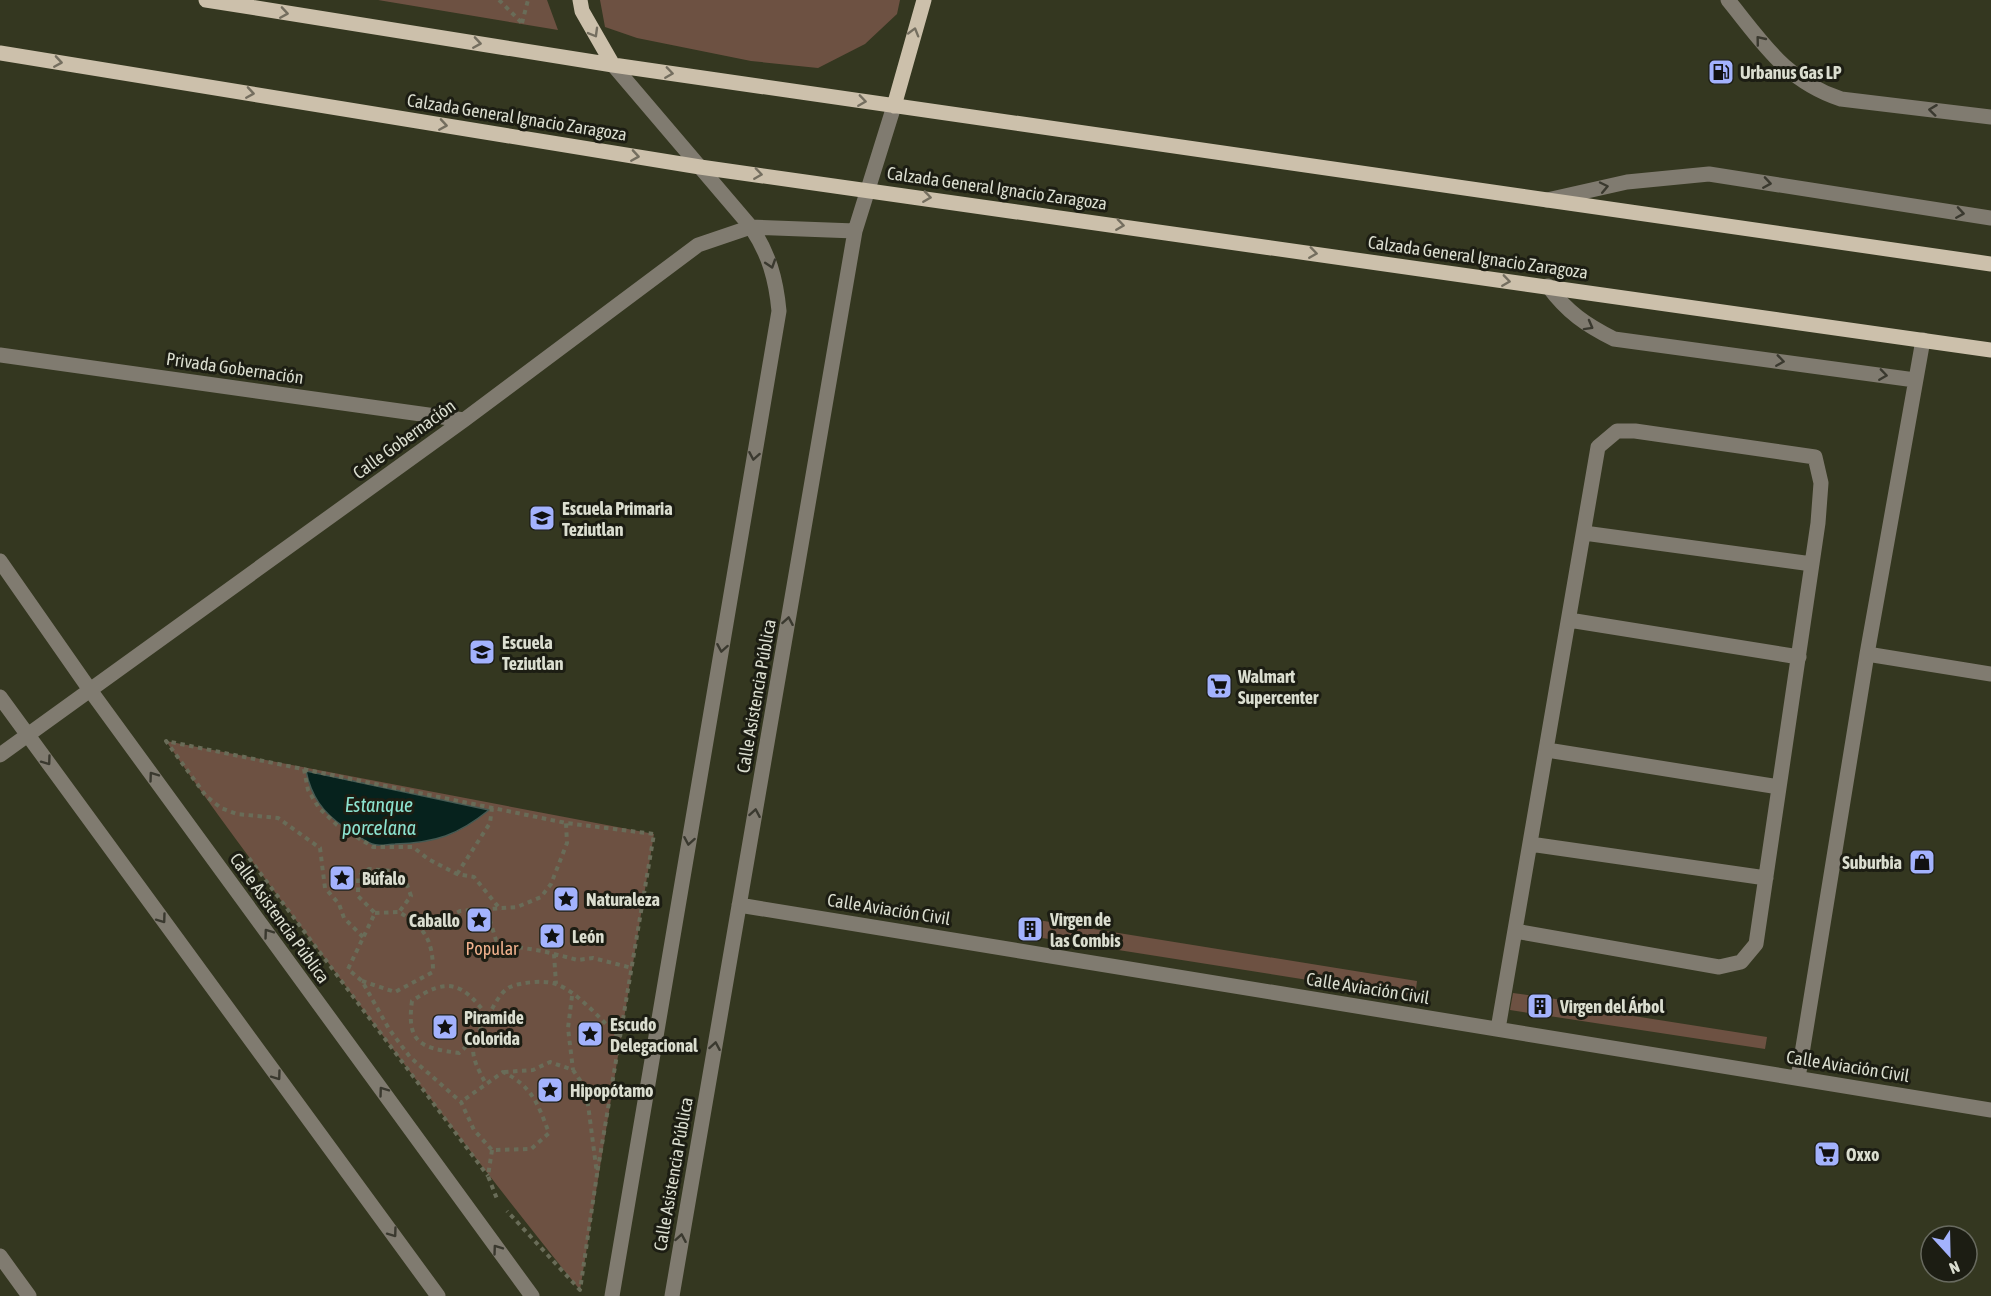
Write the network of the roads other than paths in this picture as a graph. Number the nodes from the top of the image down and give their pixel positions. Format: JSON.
{"nodes":[{"id":1,"x":206,"y":0,"type":"edge"},
{"id":2,"x":580,"y":0,"type":"edge"},
{"id":3,"x":924,"y":0,"type":"edge"},
{"id":4,"x":1728,"y":0,"type":"edge"},
{"id":5,"x":0,"y":53,"type":"edge"},
{"id":6,"x":613,"y":65,"type":"junction"},
{"id":7,"x":894,"y":106,"type":"junction"},
{"id":8,"x":1991,"y":117,"type":"edge"},
{"id":9,"x":700,"y":167,"type":"junction"},
{"id":10,"x":869,"y":189,"type":"junction"},
{"id":11,"x":1547,"y":200,"type":"junction"},
{"id":12,"x":1991,"y":218,"type":"edge"},
{"id":13,"x":751,"y":227,"type":"junction"},
{"id":14,"x":855,"y":231,"type":"junction"},
{"id":15,"x":1991,"y":264,"type":"edge"},
{"id":16,"x":1548,"y":286,"type":"junction"},
{"id":17,"x":1923,"y":340,"type":"junction"},
{"id":18,"x":1991,"y":350,"type":"edge"},
{"id":19,"x":0,"y":355,"type":"edge"},
{"id":20,"x":1915,"y":380,"type":"junction"},
{"id":21,"x":464,"y":420,"type":"junction"},
{"id":22,"x":1584,"y":533,"type":"junction"},
{"id":23,"x":0,"y":561,"type":"edge"},
{"id":24,"x":1812,"y":564,"type":"junction"},
{"id":25,"x":1569,"y":620,"type":"junction"},
{"id":26,"x":1867,"y":654,"type":"junction"},
{"id":27,"x":1799,"y":657,"type":"junction"},
{"id":28,"x":1991,"y":674,"type":"edge"},
{"id":29,"x":90,"y":690,"type":"junction"},
{"id":30,"x":0,"y":697,"type":"edge"},
{"id":31,"x":28,"y":735,"type":"junction"},
{"id":32,"x":1546,"y":750,"type":"junction"},
{"id":33,"x":0,"y":755,"type":"edge"},
{"id":34,"x":1779,"y":787,"type":"junction"},
{"id":35,"x":1530,"y":844,"type":"junction"},
{"id":36,"x":1766,"y":879,"type":"junction"},
{"id":37,"x":739,"y":905,"type":"junction"},
{"id":38,"x":1515,"y":931,"type":"junction"},
{"id":39,"x":1498,"y":1029,"type":"junction"},
{"id":40,"x":1798,"y":1078,"type":"junction"},
{"id":41,"x":1991,"y":1110,"type":"edge"},
{"id":42,"x":0,"y":1256,"type":"edge"},
{"id":43,"x":29,"y":1296,"type":"edge"},
{"id":44,"x":438,"y":1296,"type":"edge"},
{"id":45,"x":532,"y":1296,"type":"edge"},
{"id":46,"x":612,"y":1296,"type":"edge"},
{"id":47,"x":672,"y":1296,"type":"edge"}],
"edges":[{"from":1,"to":6,"type":"main road","one_way":true},
{"from":2,"to":6,"type":"main road","one_way":true},
{"from":7,"to":3,"type":"main road","one_way":true},
{"from":8,"to":4,"type":"street","one_way":true},
{"from":5,"to":9,"type":"main road","name":"Calzada General Ignacio Zaragoza","one_way":true},
{"from":6,"to":7,"type":"main road","one_way":true},
{"from":6,"to":9,"type":"street"},
{"from":7,"to":10,"type":"street","name":"Calle Asistencia Pública"},
{"from":7,"to":11,"type":"main road"},
{"from":9,"to":10,"type":"main road","name":"Calzada General Ignacio Zaragoza","one_way":true},
{"from":9,"to":13,"type":"street"},
{"from":10,"to":14,"type":"street","name":"Calle Asistencia Pública"},
{"from":10,"to":16,"type":"main road","name":"Calzada General Ignacio Zaragoza","one_way":true},
{"from":11,"to":12,"type":"street","one_way":true},
{"from":11,"to":15,"type":"main road"},
{"from":13,"to":14,"type":"street","name":"Calle Gobernación"},
{"from":13,"to":21,"type":"street","name":"Calle Gobernación"},
{"from":13,"to":46,"type":"street","one_way":true},
{"from":37,"to":14,"type":"street","name":"Calle Asistencia Pública","one_way":true},
{"from":16,"to":17,"type":"main road","name":"Calzada General Ignacio Zaragoza"},
{"from":16,"to":20,"type":"street","one_way":true},
{"from":17,"to":18,"type":"main road","name":"Calzada General Ignacio Zaragoza"},
{"from":17,"to":20,"type":"street"},
{"from":19,"to":21,"type":"street","name":"Privada Gobernación"},
{"from":20,"to":26,"type":"street"},
{"from":21,"to":29,"type":"street","name":"Calle Gobernación"},
{"from":22,"to":24,"type":"street"},
{"from":22,"to":24,"type":"street"},
{"from":22,"to":25,"type":"street"},
{"from":23,"to":29,"type":"street","name":"Calle Asistencia Pública"},
{"from":24,"to":27,"type":"street"},
{"from":25,"to":27,"type":"street"},
{"from":25,"to":32,"type":"street"},
{"from":26,"to":28,"type":"street"},
{"from":26,"to":40,"type":"street"},
{"from":27,"to":34,"type":"street"},
{"from":29,"to":31,"type":"street","name":"Calle Gobernación"},
{"from":45,"to":29,"type":"street","name":"Calle Asistencia Pública","one_way":true},
{"from":30,"to":31,"type":"street"},
{"from":31,"to":33,"type":"street","name":"Calle Gobernación"},
{"from":31,"to":44,"type":"street","one_way":true},
{"from":32,"to":34,"type":"street"},
{"from":32,"to":35,"type":"street"},
{"from":34,"to":36,"type":"street"},
{"from":35,"to":36,"type":"street"},
{"from":35,"to":38,"type":"street"},
{"from":36,"to":38,"type":"street"},
{"from":37,"to":39,"type":"street","name":"Calle Aviación Civil"},
{"from":47,"to":37,"type":"street","name":"Calle Asistencia Pública","one_way":true},
{"from":38,"to":39,"type":"street"},
{"from":39,"to":40,"type":"street","name":"Calle Aviación Civil"},
{"from":40,"to":41,"type":"street","name":"Calle Aviación Civil"},
{"from":42,"to":43,"type":"street"}]}
